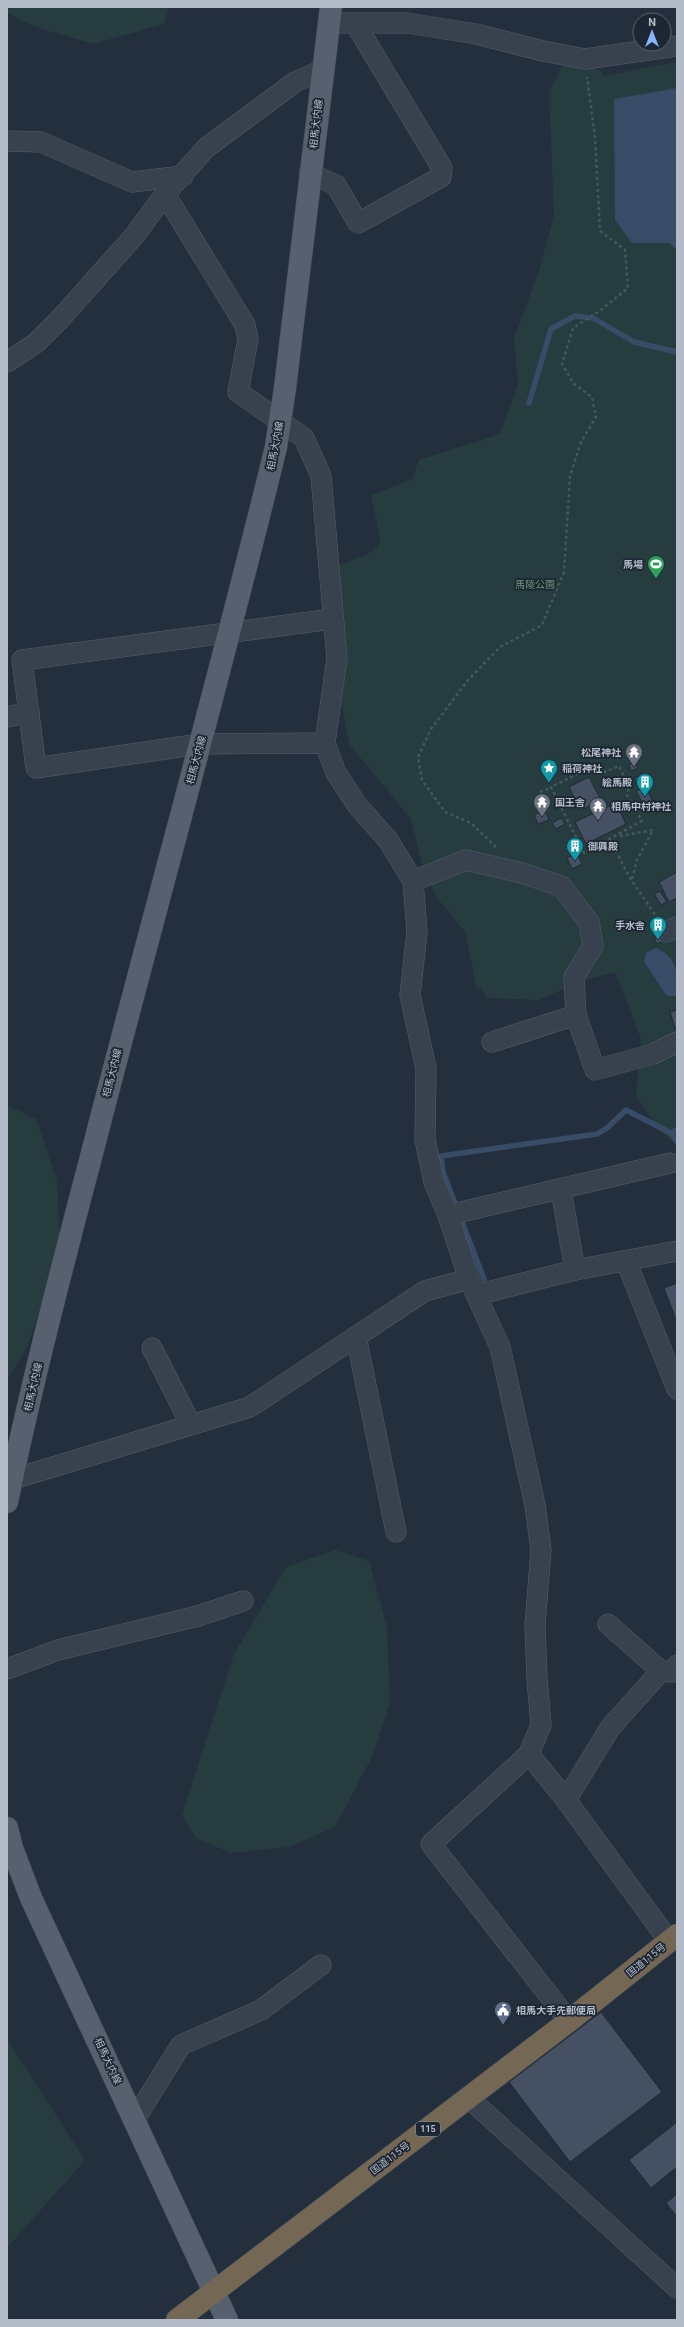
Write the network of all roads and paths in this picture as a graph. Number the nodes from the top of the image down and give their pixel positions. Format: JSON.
{"nodes":[{"id":1,"x":330,"y":15,"type":"edge"},
{"id":2,"x":356,"y":24,"type":"junction"},
{"id":3,"x":677,"y":46,"type":"edge"},
{"id":4,"x":585,"y":58,"type":"junction"},
{"id":5,"x":322,"y":70,"type":"junction"},
{"id":6,"x":7,"y":141,"type":"edge"},
{"id":7,"x":310,"y":173,"type":"junction"},
{"id":8,"x":182,"y":176,"type":"junction"},
{"id":9,"x":165,"y":194,"type":"junction"},
{"id":10,"x":7,"y":361,"type":"edge"},
{"id":11,"x":332,"y":619,"type":"junction"},
{"id":12,"x":230,"y":633,"type":"junction"},
{"id":13,"x":29,"y":712,"type":"junction"},
{"id":14,"x":7,"y":717,"type":"edge"},
{"id":15,"x":325,"y":743,"type":"junction"},
{"id":16,"x":200,"y":744,"type":"junction"},
{"id":17,"x":551,"y":788,"type":"junction"},
{"id":18,"x":540,"y":792,"type":"dead end"},
{"id":19,"x":618,"y":836,"type":"junction"},
{"id":20,"x":610,"y":840,"type":"junction"},
{"id":21,"x":499,"y":851,"type":"dead end"},
{"id":22,"x":413,"y":881,"type":"junction"},
{"id":23,"x":576,"y":1015,"type":"junction"},
{"id":24,"x":492,"y":1042,"type":"dead end"},
{"id":25,"x":677,"y":1042,"type":"edge"},
{"id":26,"x":670,"y":1163,"type":"dead end"},
{"id":27,"x":561,"y":1190,"type":"junction"},
{"id":28,"x":448,"y":1215,"type":"junction"},
{"id":29,"x":677,"y":1251,"type":"edge"},
{"id":30,"x":626,"y":1261,"type":"junction"},
{"id":31,"x":575,"y":1270,"type":"junction"},
{"id":32,"x":473,"y":1287,"type":"junction"},
{"id":33,"x":356,"y":1336,"type":"junction"},
{"id":34,"x":152,"y":1348,"type":"dead end"},
{"id":35,"x":677,"y":1389,"type":"edge"},
{"id":36,"x":191,"y":1425,"type":"junction"},
{"id":37,"x":9,"y":1480,"type":"edge"},
{"id":38,"x":7,"y":1502,"type":"edge"},
{"id":39,"x":396,"y":1532,"type":"dead end"},
{"id":40,"x":243,"y":1601,"type":"dead end"},
{"id":41,"x":608,"y":1624,"type":"dead end"},
{"id":42,"x":7,"y":1669,"type":"edge"},
{"id":43,"x":672,"y":1672,"type":"edge"},
{"id":44,"x":529,"y":1754,"type":"junction"},
{"id":45,"x":566,"y":1800,"type":"junction"},
{"id":46,"x":7,"y":1828,"type":"edge"},
{"id":47,"x":673,"y":1938,"type":"edge"},
{"id":48,"x":321,"y":1966,"type":"dead end"},
{"id":49,"x":569,"y":2021,"type":"junction"},
{"id":50,"x":469,"y":2098,"type":"junction"},
{"id":51,"x":135,"y":2119,"type":"junction"},
{"id":52,"x":677,"y":2288,"type":"edge"},
{"id":53,"x":215,"y":2292,"type":"junction"},
{"id":54,"x":177,"y":2320,"type":"edge"},
{"id":55,"x":227,"y":2320,"type":"edge"}],
"edges":[{"from":1,"to":2,"type":"street"},
{"from":1,"to":5,"type":"main road","name":"相馬大内線"},
{"from":2,"to":4,"type":"street"},
{"from":2,"to":7,"type":"street"},
{"from":3,"to":4,"type":"street"},
{"from":4,"to":21,"type":"path"},
{"from":5,"to":7,"type":"main road","name":"相馬大内線"},
{"from":5,"to":8,"type":"street"},
{"from":6,"to":8,"type":"street"},
{"from":7,"to":12,"type":"main road","name":"相馬大内線","bridge":true},
{"from":8,"to":9,"type":"street"},
{"from":9,"to":10,"type":"street"},
{"from":9,"to":11,"type":"street"},
{"from":11,"to":12,"type":"street"},
{"from":11,"to":15,"type":"street"},
{"from":12,"to":13,"type":"street"},
{"from":12,"to":16,"type":"main road","name":"相馬大内線"},
{"from":13,"to":14,"type":"street"},
{"from":13,"to":16,"type":"street"},
{"from":15,"to":16,"type":"street"},
{"from":15,"to":22,"type":"street"},
{"from":16,"to":37,"type":"main road","name":"相馬大内線"},
{"from":17,"to":18,"type":"path"},
{"from":17,"to":19,"type":"path"},
{"from":17,"to":20,"type":"path"},
{"from":19,"to":20,"type":"path"},
{"from":19,"to":20,"type":"path"},
{"from":22,"to":23,"type":"street"},
{"from":22,"to":28,"type":"street"},
{"from":23,"to":24,"type":"street"},
{"from":23,"to":25,"type":"street"},
{"from":26,"to":27,"type":"street"},
{"from":27,"to":28,"type":"street"},
{"from":27,"to":31,"type":"street"},
{"from":28,"to":32,"type":"street"},
{"from":29,"to":30,"type":"street"},
{"from":30,"to":31,"type":"street"},
{"from":30,"to":35,"type":"street"},
{"from":31,"to":32,"type":"street"},
{"from":32,"to":33,"type":"street"},
{"from":32,"to":44,"type":"street"},
{"from":33,"to":36,"type":"street"},
{"from":33,"to":39,"type":"street"},
{"from":34,"to":36,"type":"street"},
{"from":36,"to":37,"type":"street"},
{"from":37,"to":38,"type":"main road","name":"相馬大内線"},
{"from":40,"to":42,"type":"street"},
{"from":41,"to":43,"type":"street"},
{"from":43,"to":45,"type":"street"},
{"from":44,"to":45,"type":"street"},
{"from":44,"to":49,"type":"street"},
{"from":45,"to":47,"type":"street"},
{"from":46,"to":51,"type":"main road","name":"相馬大内線"},
{"from":47,"to":49,"type":"highway","name":"国道115号","number":"115"},
{"from":48,"to":51,"type":"street"},
{"from":49,"to":50,"type":"highway","name":"国道115号","number":"115"},
{"from":50,"to":52,"type":"street"},
{"from":50,"to":53,"type":"highway","name":"国道115号","number":"115"},
{"from":51,"to":53,"type":"main road","name":"相馬大内線"},
{"from":53,"to":54,"type":"highway","name":"国道115号","number":"115"},
{"from":53,"to":55,"type":"main road","name":"相馬大内線"}]}
